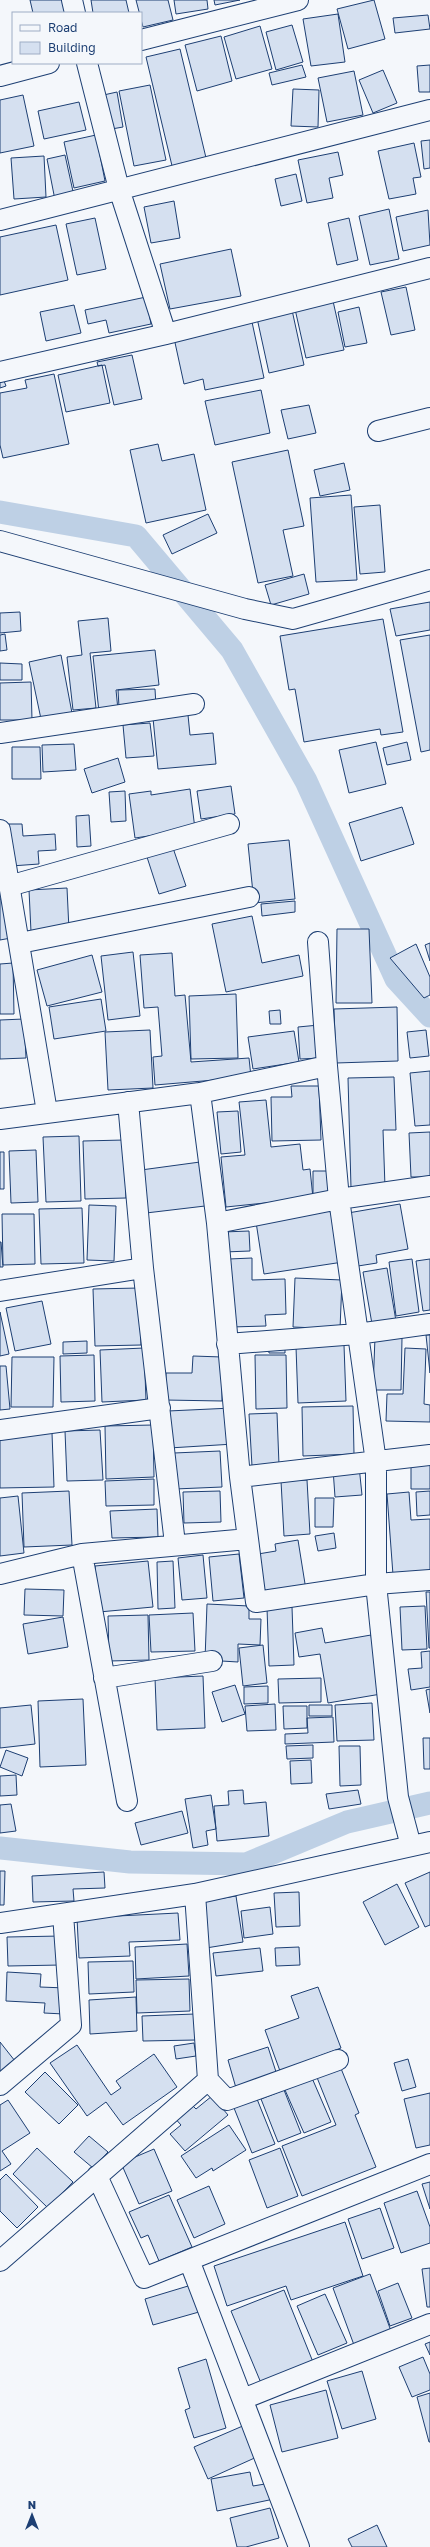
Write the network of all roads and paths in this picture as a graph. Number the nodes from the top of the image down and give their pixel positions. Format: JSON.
{"nodes":[{"id":1,"x":72,"y":0,"type":"edge"},
{"id":2,"x":298,"y":0,"type":"edge"},
{"id":3,"x":75,"y":12,"type":"edge"},
{"id":4,"x":142,"y":40,"type":"edge"},
{"id":5,"x":46,"y":64,"type":"edge"},
{"id":6,"x":87,"y":64,"type":"edge"},
{"id":7,"x":0,"y":76,"type":"edge"},
{"id":8,"x":430,"y":110,"type":"edge"},
{"id":9,"x":119,"y":189,"type":"junction"},
{"id":10,"x":0,"y":220,"type":"edge"},
{"id":11,"x":430,"y":268,"type":"edge"},
{"id":12,"x":166,"y":334,"type":"junction"},
{"id":13,"x":0,"y":372,"type":"edge"},
{"id":14,"x":430,"y":418,"type":"edge"},
{"id":15,"x":378,"y":431,"type":"dead end"},
{"id":16,"x":0,"y":541,"type":"edge"},
{"id":17,"x":430,"y":580,"type":"edge"},
{"id":18,"x":194,"y":704,"type":"dead end"},
{"id":19,"x":0,"y":733,"type":"edge"},
{"id":20,"x":229,"y":824,"type":"dead end"},
{"id":21,"x":0,"y":830,"type":"edge"},
{"id":22,"x":8,"y":886,"type":"junction"},
{"id":23,"x":249,"y":897,"type":"dead end"},
{"id":24,"x":20,"y":942,"type":"junction"},
{"id":25,"x":318,"y":942,"type":"dead end"},
{"id":26,"x":327,"y":1066,"type":"junction"},
{"id":27,"x":200,"y":1093,"type":"junction"},
{"id":28,"x":128,"y":1102,"type":"junction"},
{"id":29,"x":47,"y":1112,"type":"junction"},
{"id":30,"x":0,"y":1119,"type":"edge"},
{"id":31,"x":430,"y":1186,"type":"edge"},
{"id":32,"x":339,"y":1199,"type":"junction"},
{"id":33,"x":217,"y":1224,"type":"junction"},
{"id":34,"x":143,"y":1268,"type":"junction"},
{"id":35,"x":0,"y":1291,"type":"edge"},
{"id":36,"x":430,"y":1324,"type":"edge"},
{"id":37,"x":357,"y":1334,"type":"junction"},
{"id":38,"x":227,"y":1344,"type":"junction"},
{"id":39,"x":160,"y":1408,"type":"junction"},
{"id":40,"x":0,"y":1430,"type":"edge"},
{"id":41,"x":430,"y":1455,"type":"edge"},
{"id":42,"x":376,"y":1462,"type":"junction"},
{"id":43,"x":240,"y":1477,"type":"junction"},
{"id":44,"x":248,"y":1539,"type":"junction"},
{"id":45,"x":174,"y":1544,"type":"junction"},
{"id":46,"x":82,"y":1554,"type":"junction"},
{"id":47,"x":0,"y":1574,"type":"edge"},
{"id":48,"x":430,"y":1580,"type":"edge"},
{"id":49,"x":376,"y":1584,"type":"junction"},
{"id":50,"x":212,"y":1661,"type":"dead end"},
{"id":51,"x":104,"y":1678,"type":"junction"},
{"id":52,"x":127,"y":1801,"type":"dead end"},
{"id":53,"x":417,"y":1844,"type":"edge"},
{"id":54,"x":195,"y":1894,"type":"junction"},
{"id":55,"x":63,"y":1914,"type":"junction"},
{"id":56,"x":0,"y":1923,"type":"edge"},
{"id":57,"x":338,"y":2060,"type":"dead end"},
{"id":58,"x":208,"y":2080,"type":"junction"},
{"id":59,"x":0,"y":2085,"type":"edge"},
{"id":60,"x":430,"y":2164,"type":"edge"},
{"id":61,"x":97,"y":2176,"type":"junction"},
{"id":62,"x":189,"y":2260,"type":"junction"},
{"id":63,"x":0,"y":2261,"type":"edge"},
{"id":64,"x":430,"y":2324,"type":"edge"},
{"id":65,"x":243,"y":2399,"type":"junction"},
{"id":66,"x":300,"y":2547,"type":"edge"}],
"edges":[{"from":1,"to":3,"type":"street"},
{"from":2,"to":4,"type":"street"},
{"from":5,"to":7,"type":"street"},
{"from":6,"to":9,"type":"street"},
{"from":8,"to":9,"type":"street"},
{"from":9,"to":10,"type":"street"},
{"from":9,"to":12,"type":"street"},
{"from":11,"to":12,"type":"street"},
{"from":12,"to":13,"type":"street"},
{"from":14,"to":15,"type":"street"},
{"from":16,"to":17,"type":"street"},
{"from":18,"to":19,"type":"street"},
{"from":20,"to":22,"type":"street"},
{"from":21,"to":22,"type":"street"},
{"from":22,"to":24,"type":"street"},
{"from":23,"to":24,"type":"street"},
{"from":24,"to":29,"type":"street"},
{"from":25,"to":26,"type":"street"},
{"from":26,"to":27,"type":"street"},
{"from":26,"to":32,"type":"street"},
{"from":27,"to":28,"type":"street"},
{"from":27,"to":33,"type":"street"},
{"from":28,"to":29,"type":"street"},
{"from":28,"to":34,"type":"street"},
{"from":29,"to":30,"type":"street"},
{"from":31,"to":32,"type":"street"},
{"from":32,"to":33,"type":"street"},
{"from":32,"to":37,"type":"street"},
{"from":33,"to":38,"type":"street"},
{"from":34,"to":35,"type":"street"},
{"from":34,"to":39,"type":"street"},
{"from":36,"to":37,"type":"street"},
{"from":37,"to":38,"type":"street"},
{"from":37,"to":42,"type":"street"},
{"from":38,"to":43,"type":"street"},
{"from":39,"to":40,"type":"street"},
{"from":39,"to":45,"type":"street"},
{"from":41,"to":42,"type":"street"},
{"from":42,"to":43,"type":"street"},
{"from":42,"to":49,"type":"street"},
{"from":43,"to":44,"type":"street"},
{"from":44,"to":45,"type":"street"},
{"from":44,"to":49,"type":"street"},
{"from":45,"to":46,"type":"street"},
{"from":46,"to":47,"type":"street"},
{"from":46,"to":51,"type":"street"},
{"from":48,"to":49,"type":"street"},
{"from":49,"to":53,"type":"street"},
{"from":50,"to":51,"type":"street"},
{"from":51,"to":52,"type":"street"},
{"from":53,"to":54,"type":"street"},
{"from":54,"to":55,"type":"street"},
{"from":54,"to":58,"type":"street"},
{"from":55,"to":56,"type":"street"},
{"from":55,"to":59,"type":"street"},
{"from":57,"to":58,"type":"street"},
{"from":58,"to":61,"type":"street"},
{"from":60,"to":62,"type":"street"},
{"from":61,"to":62,"type":"street"},
{"from":61,"to":63,"type":"street"},
{"from":62,"to":65,"type":"street"},
{"from":64,"to":65,"type":"street"},
{"from":65,"to":66,"type":"street"}]}
